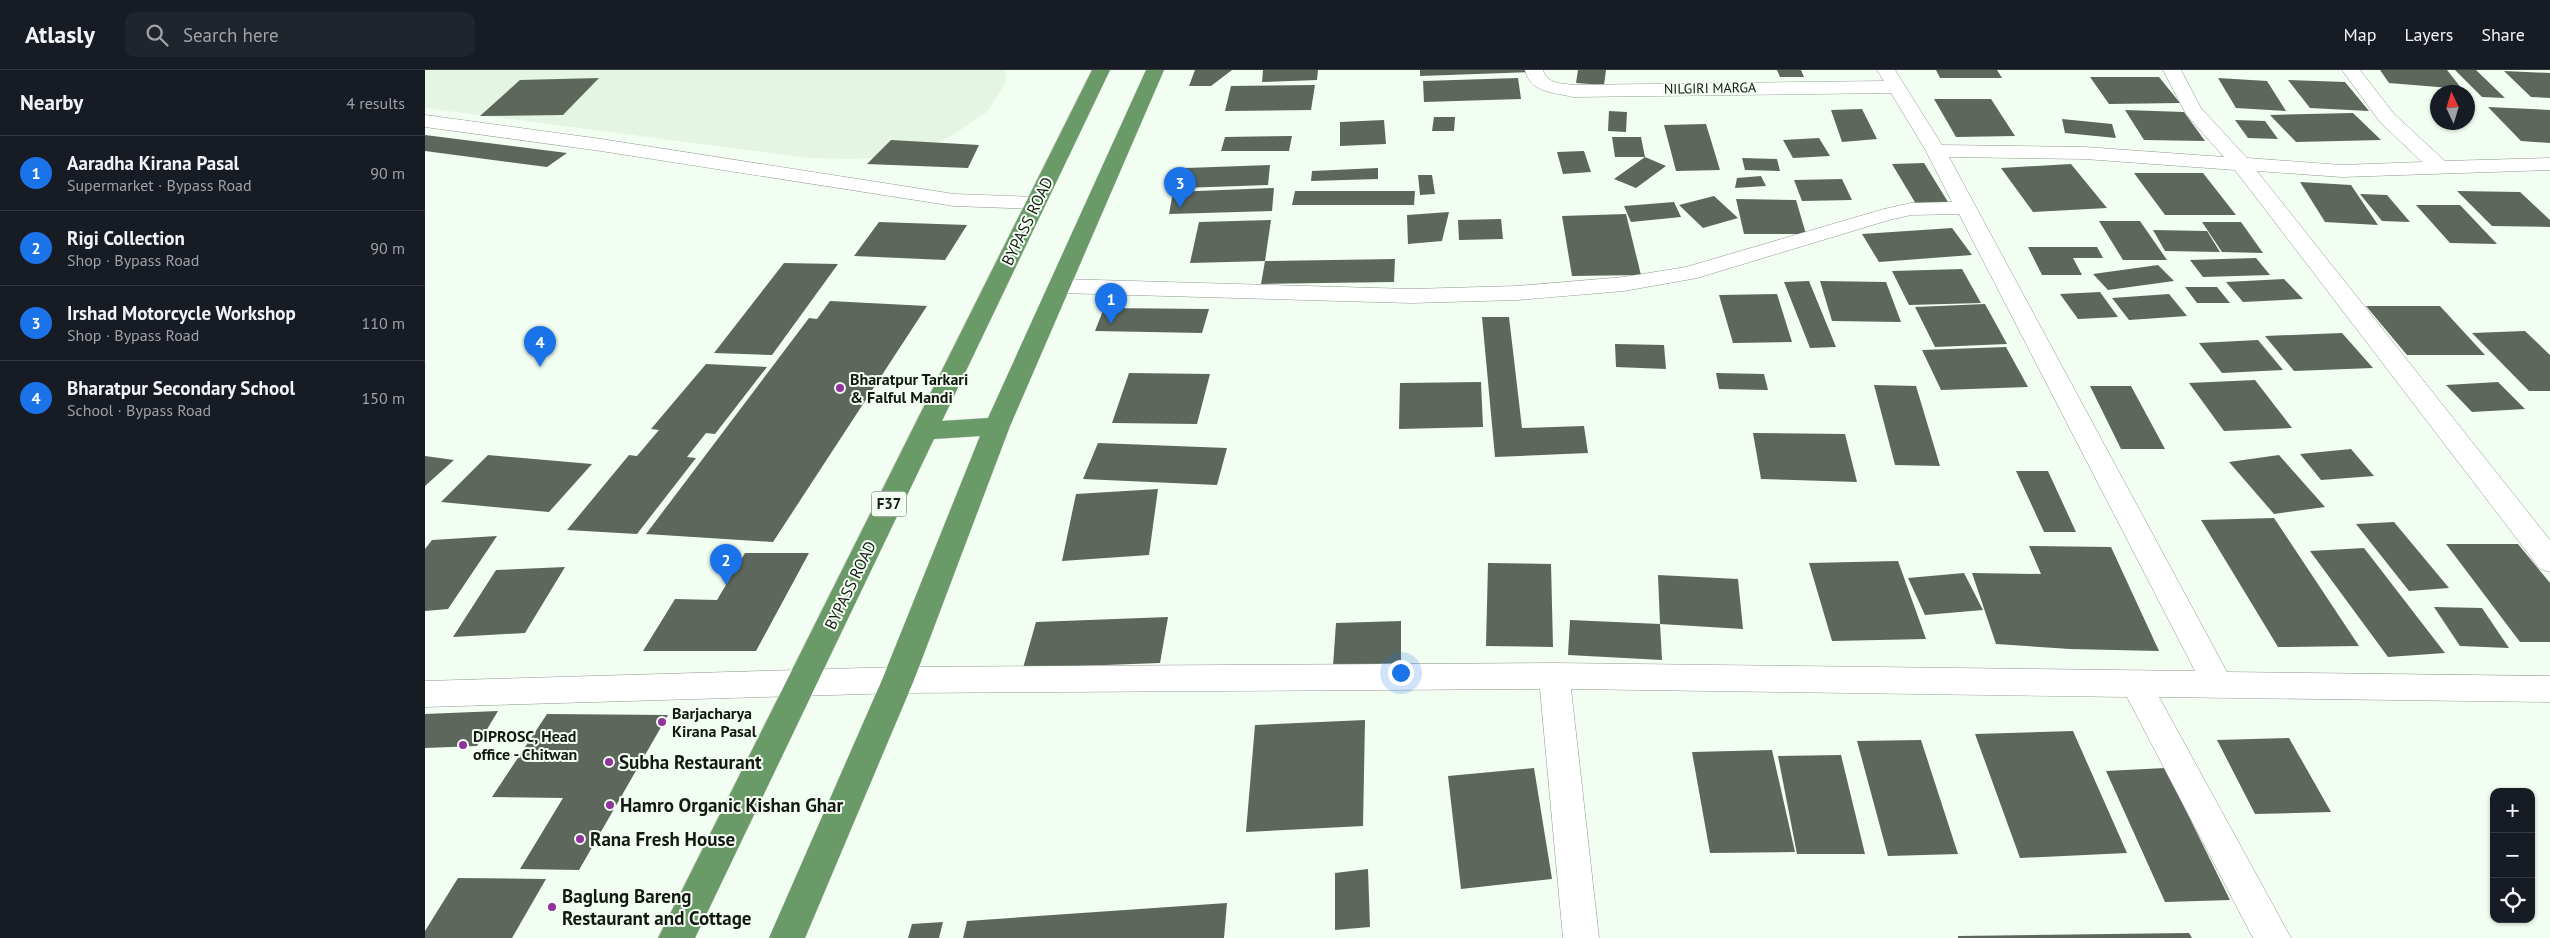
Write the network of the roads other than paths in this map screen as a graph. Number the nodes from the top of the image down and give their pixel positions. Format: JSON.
{"nodes":[{"id":1,"x":1101,"y":70,"type":"edge"},
{"id":2,"x":1155,"y":70,"type":"edge"},
{"id":3,"x":1534,"y":70,"type":"edge"},
{"id":4,"x":2171,"y":70,"type":"edge"},
{"id":5,"x":2351,"y":70,"type":"edge"},
{"id":6,"x":1890,"y":79,"type":"edge"},
{"id":7,"x":425,"y":121,"type":"edge"},
{"id":8,"x":1936,"y":151,"type":"junction"},
{"id":9,"x":2550,"y":164,"type":"edge"},
{"id":10,"x":2242,"y":165,"type":"junction"},
{"id":11,"x":2440,"y":168,"type":"junction"},
{"id":12,"x":1036,"y":203,"type":"junction"},
{"id":13,"x":1966,"y":208,"type":"junction"},
{"id":14,"x":1061,"y":286,"type":"junction"},
{"id":15,"x":997,"y":426,"type":"junction"},
{"id":16,"x":925,"y":431,"type":"junction"},
{"id":17,"x":2550,"y":562,"type":"edge"},
{"id":18,"x":1554,"y":676,"type":"junction"},
{"id":19,"x":898,"y":680,"type":"junction"},
{"id":20,"x":803,"y":682,"type":"junction"},
{"id":21,"x":2136,"y":684,"type":"junction"},
{"id":22,"x":2218,"y":684,"type":"junction"},
{"id":23,"x":2550,"y":689,"type":"edge"},
{"id":24,"x":425,"y":694,"type":"edge"},
{"id":25,"x":676,"y":938,"type":"edge"},
{"id":26,"x":787,"y":938,"type":"edge"},
{"id":27,"x":1581,"y":938,"type":"edge"},
{"id":28,"x":2273,"y":938,"type":"edge"}],
"edges":[{"from":1,"to":12,"type":"highway","name":"BYPASS ROAD","number":"F37"},
{"from":2,"to":14,"type":"highway"},
{"from":3,"to":6,"type":"street","name":"NILGIRI MARGA"},
{"from":4,"to":10,"type":"street"},
{"from":5,"to":11,"type":"street"},
{"from":6,"to":8,"type":"street"},
{"from":7,"to":12,"type":"street"},
{"from":8,"to":10,"type":"street"},
{"from":8,"to":13,"type":"street"},
{"from":9,"to":11,"type":"street"},
{"from":10,"to":11,"type":"street"},
{"from":10,"to":17,"type":"street"},
{"from":12,"to":16,"type":"highway","name":"BYPASS ROAD","number":"F37"},
{"from":13,"to":14,"type":"street"},
{"from":13,"to":22,"type":"street"},
{"from":14,"to":15,"type":"highway"},
{"from":15,"to":16,"type":"highway"},
{"from":15,"to":19,"type":"highway"},
{"from":16,"to":20,"type":"highway","name":"BYPASS ROAD","number":"F37"},
{"from":18,"to":19,"type":"street"},
{"from":18,"to":21,"type":"street"},
{"from":18,"to":27,"type":"street"},
{"from":19,"to":20,"type":"street"},
{"from":19,"to":26,"type":"highway"},
{"from":20,"to":24,"type":"street"},
{"from":20,"to":25,"type":"highway","name":"BYPASS ROAD","number":"F37"},
{"from":21,"to":22,"type":"street"},
{"from":21,"to":28,"type":"street"},
{"from":22,"to":23,"type":"street"}]}
